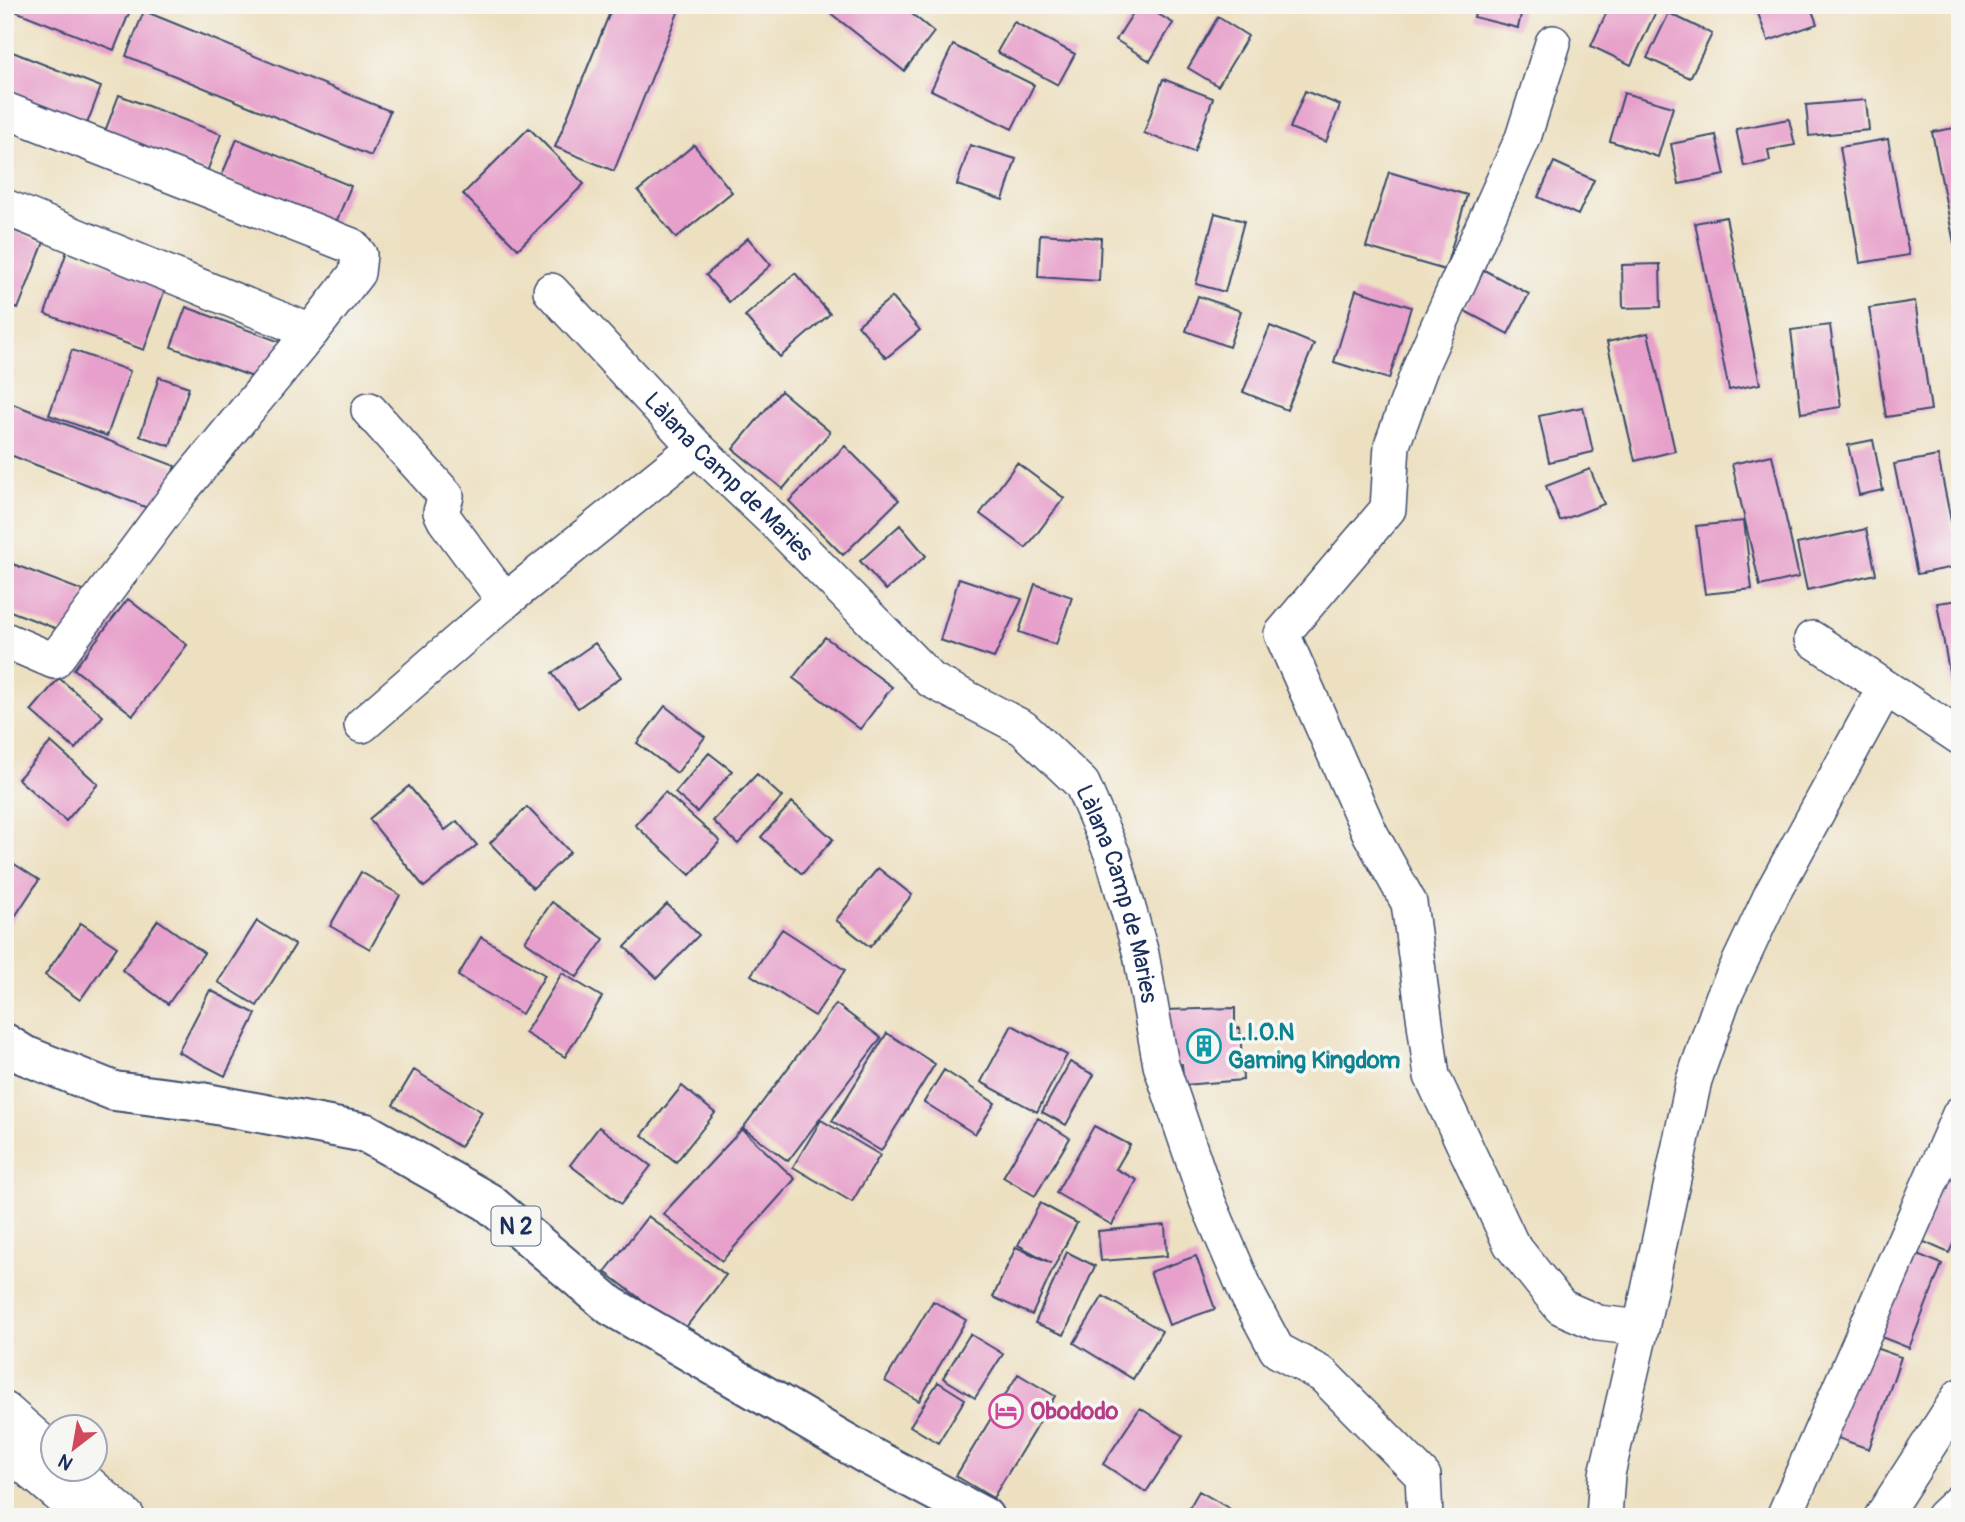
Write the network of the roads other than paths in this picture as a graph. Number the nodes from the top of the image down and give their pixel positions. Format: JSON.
{"nodes":[{"id":1,"x":1553,"y":43,"type":"dead end"},
{"id":2,"x":5,"y":110,"type":"edge"},
{"id":3,"x":5,"y":207,"type":"edge"},
{"id":4,"x":551,"y":291,"type":"dead end"},
{"id":5,"x":311,"y":332,"type":"junction"},
{"id":6,"x":369,"y":410,"type":"dead end"},
{"id":7,"x":696,"y":447,"type":"junction"},
{"id":8,"x":505,"y":601,"type":"junction"},
{"id":9,"x":1812,"y":639,"type":"dead end"},
{"id":10,"x":5,"y":640,"type":"edge"},
{"id":11,"x":1885,"y":688,"type":"junction"},
{"id":12,"x":362,"y":725,"type":"dead end"},
{"id":13,"x":1960,"y":737,"type":"edge"},
{"id":14,"x":5,"y":1043,"type":"edge"},
{"id":15,"x":1960,"y":1114,"type":"edge"},
{"id":16,"x":1641,"y":1328,"type":"junction"},
{"id":17,"x":1960,"y":1396,"type":"edge"},
{"id":18,"x":5,"y":1410,"type":"edge"},
{"id":19,"x":38,"y":1439,"type":"edge"},
{"id":20,"x":5,"y":1449,"type":"edge"},
{"id":21,"x":91,"y":1484,"type":"edge"},
{"id":22,"x":1960,"y":1501,"type":"edge"},
{"id":23,"x":85,"y":1517,"type":"edge"},
{"id":24,"x":127,"y":1517,"type":"edge"},
{"id":25,"x":984,"y":1517,"type":"edge"},
{"id":26,"x":1425,"y":1517,"type":"edge"},
{"id":27,"x":1604,"y":1517,"type":"edge"},
{"id":28,"x":1784,"y":1517,"type":"edge"},
{"id":29,"x":1882,"y":1517,"type":"edge"},
{"id":30,"x":1943,"y":1517,"type":"edge"}],
"edges":[{"from":1,"to":16,"type":"street"},
{"from":2,"to":5,"type":"street"},
{"from":3,"to":5,"type":"street"},
{"from":4,"to":7,"type":"street","name":"Làlana Camp de Maries"},
{"from":5,"to":10,"type":"street"},
{"from":6,"to":8,"type":"street"},
{"from":7,"to":8,"type":"street"},
{"from":7,"to":26,"type":"street","name":"Làlana Camp de Maries"},
{"from":8,"to":12,"type":"street"},
{"from":9,"to":11,"type":"street"},
{"from":11,"to":13,"type":"street"},
{"from":11,"to":16,"type":"street"},
{"from":14,"to":25,"type":"main road","number":"N 2"},
{"from":15,"to":28,"type":"street"},
{"from":16,"to":27,"type":"street"},
{"from":17,"to":29,"type":"street"},
{"from":18,"to":19,"type":"street"},
{"from":20,"to":23,"type":"street"},
{"from":21,"to":24,"type":"street"},
{"from":22,"to":30,"type":"street"}]}
